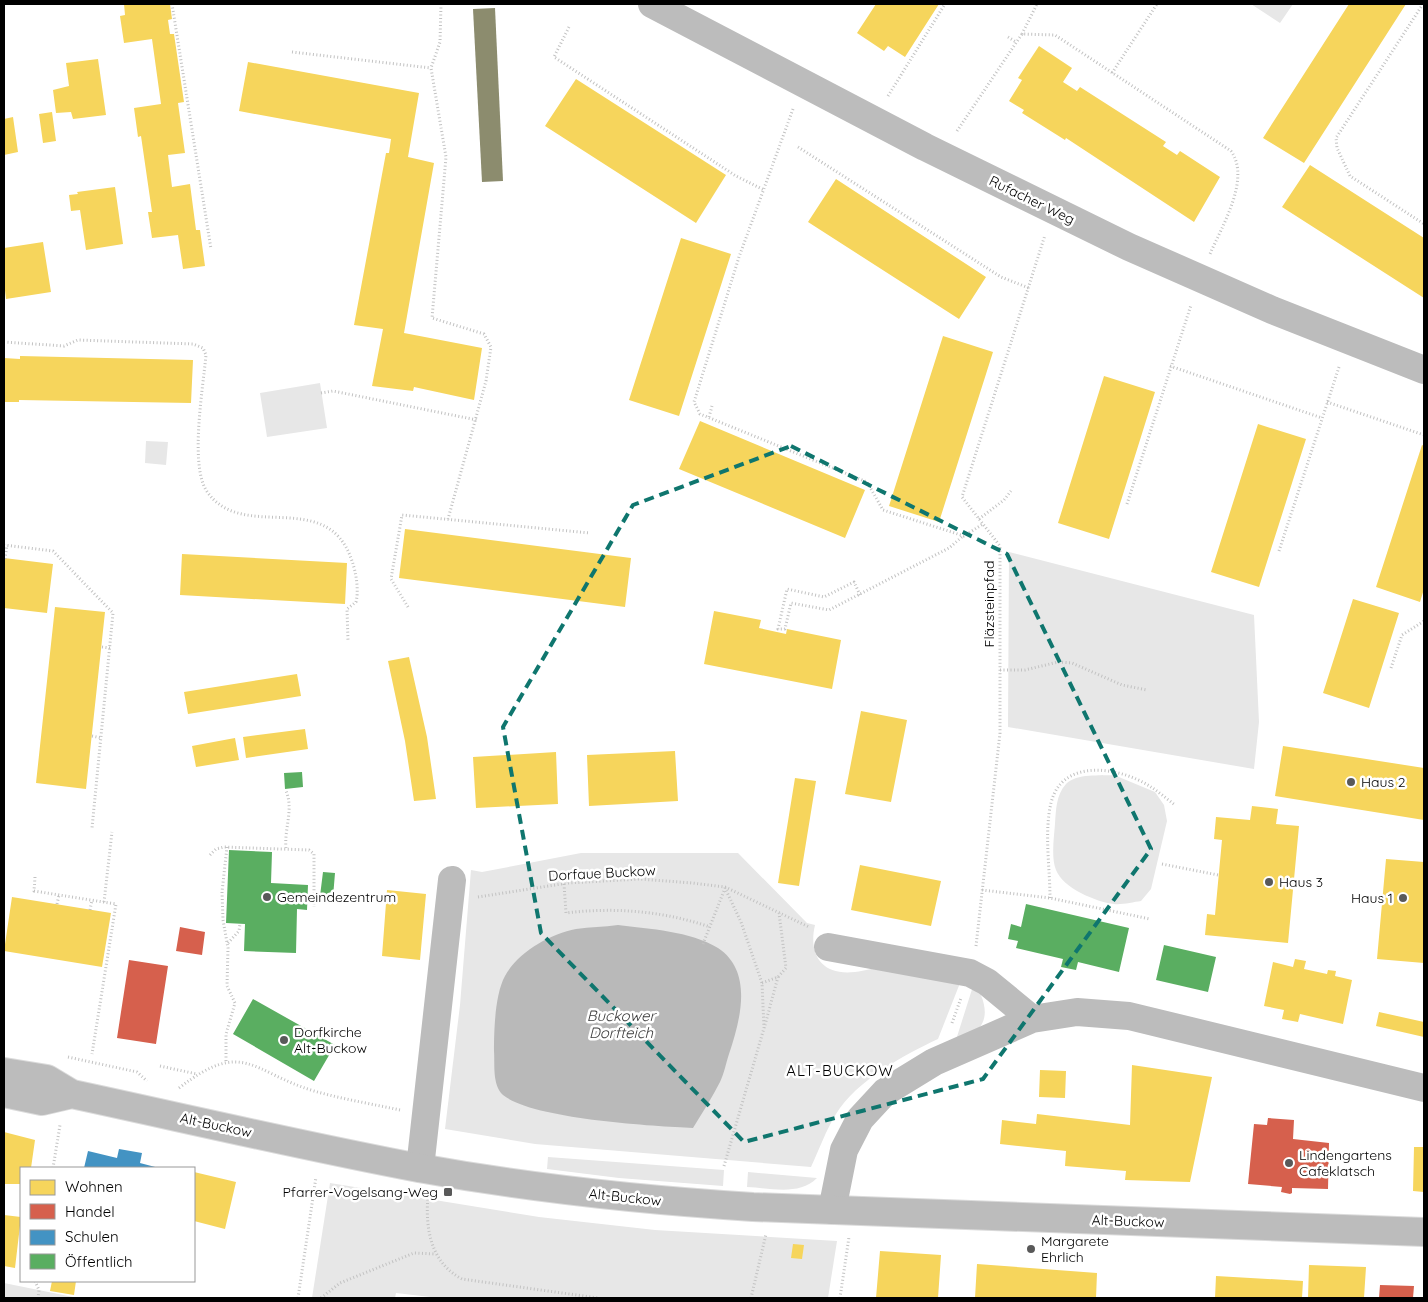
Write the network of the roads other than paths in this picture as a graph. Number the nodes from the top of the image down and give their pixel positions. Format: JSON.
{"nodes":[{"id":1,"x":652,"y":4,"type":"edge"},
{"id":2,"x":1424,"y":370,"type":"edge"},
{"id":3,"x":452,"y":880,"type":"dead end"},
{"id":4,"x":828,"y":947,"type":"dead end"},
{"id":5,"x":1032,"y":1019,"type":"junction"},
{"id":6,"x":4,"y":1072,"type":"edge"},
{"id":7,"x":1424,"y":1088,"type":"edge"},
{"id":8,"x":4,"y":1093,"type":"edge"},
{"id":9,"x":72,"y":1094,"type":"junction"},
{"id":10,"x":420,"y":1168,"type":"junction"},
{"id":11,"x":832,"y":1210,"type":"junction"},
{"id":12,"x":1424,"y":1232,"type":"edge"}],
"edges":[{"from":1,"to":2,"type":"street","name":"Rufacher Weg"},
{"from":3,"to":10,"type":"street"},
{"from":4,"to":5,"type":"street"},
{"from":5,"to":7,"type":"street"},
{"from":5,"to":11,"type":"street"},
{"from":6,"to":9,"type":"street","name":"Alt-Buckow"},
{"from":8,"to":9,"type":"street","name":"Alt-Buckow"},
{"from":9,"to":10,"type":"street","name":"Alt-Buckow"},
{"from":10,"to":11,"type":"street","name":"Alt-Buckow"},
{"from":11,"to":12,"type":"street","name":"Alt-Buckow"}]}
